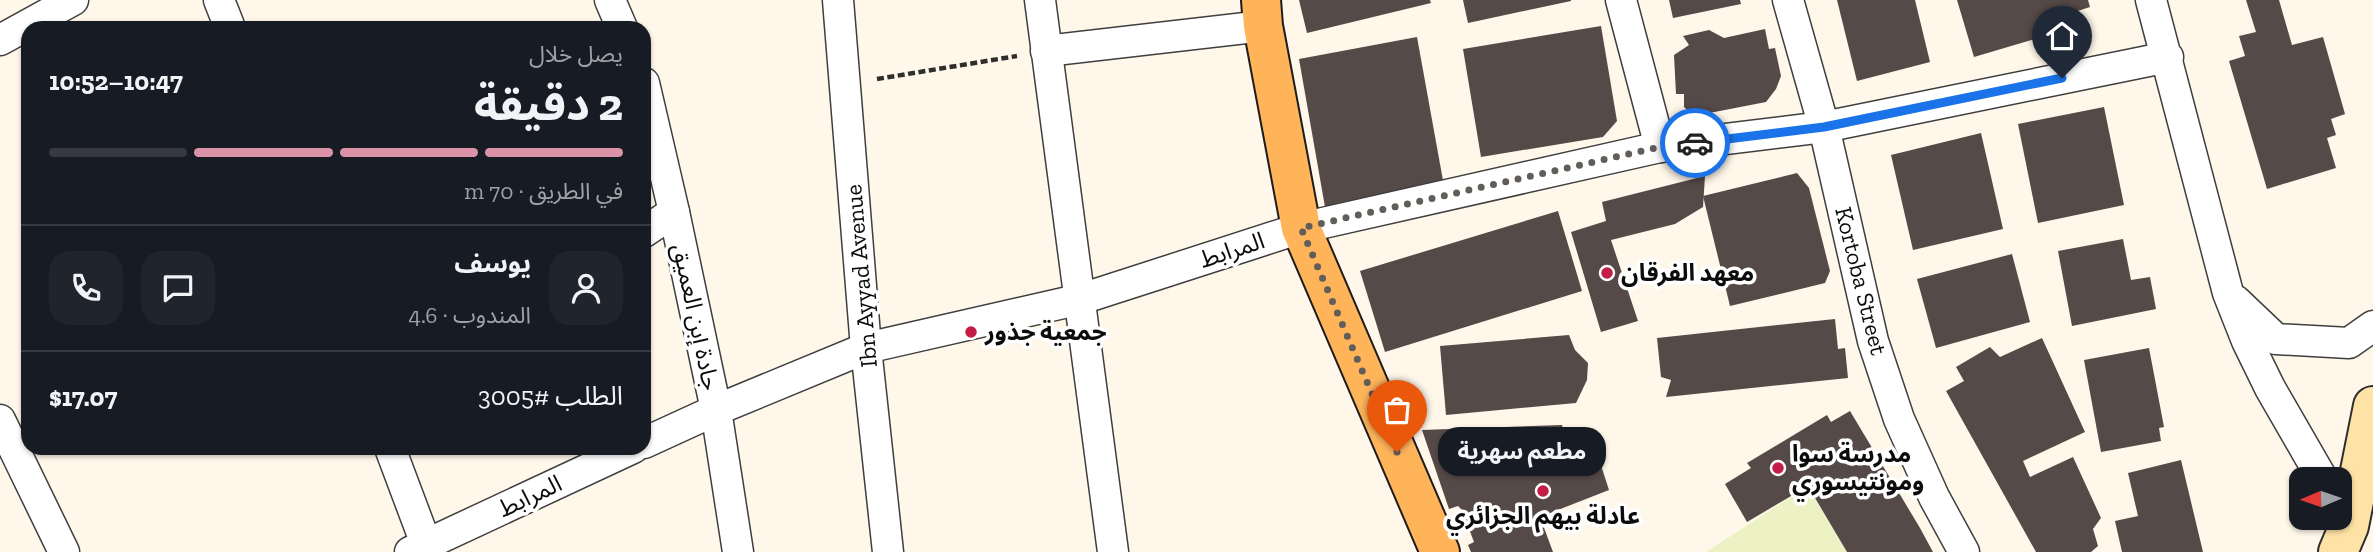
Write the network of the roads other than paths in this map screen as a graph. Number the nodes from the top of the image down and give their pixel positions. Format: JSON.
{"nodes":[{"id":1,"x":74,"y":0,"type":"edge"},
{"id":2,"x":219,"y":0,"type":"edge"},
{"id":3,"x":610,"y":0,"type":"edge"},
{"id":4,"x":838,"y":0,"type":"edge"},
{"id":5,"x":1040,"y":0,"type":"edge"},
{"id":6,"x":1621,"y":0,"type":"edge"},
{"id":7,"x":1788,"y":0,"type":"edge"},
{"id":8,"x":2151,"y":0,"type":"edge"},
{"id":9,"x":1262,"y":13,"type":"edge"},
{"id":10,"x":35,"y":21,"type":"edge"},
{"id":11,"x":227,"y":21,"type":"edge"},
{"id":12,"x":619,"y":21,"type":"edge"},
{"id":13,"x":21,"y":29,"type":"edge"},
{"id":14,"x":0,"y":40,"type":"edge"},
{"id":15,"x":1046,"y":51,"type":"junction"},
{"id":16,"x":2168,"y":57,"type":"junction"},
{"id":17,"x":651,"y":113,"type":"edge"},
{"id":18,"x":1824,"y":127,"type":"junction"},
{"id":19,"x":1660,"y":147,"type":"junction"},
{"id":20,"x":674,"y":212,"type":"junction"},
{"id":21,"x":651,"y":227,"type":"edge"},
{"id":22,"x":1301,"y":228,"type":"junction"},
{"id":23,"x":2228,"y":293,"type":"junction"},
{"id":24,"x":1081,"y":299,"type":"junction"},
{"id":25,"x":2373,"y":326,"type":"edge"},
{"id":26,"x":866,"y":348,"type":"junction"},
{"id":27,"x":2373,"y":406,"type":"edge"},
{"id":28,"x":716,"y":410,"type":"junction"},
{"id":29,"x":0,"y":420,"type":"edge"},
{"id":30,"x":651,"y":440,"type":"edge"},
{"id":31,"x":392,"y":455,"type":"edge"},
{"id":32,"x":618,"y":455,"type":"edge"},
{"id":33,"x":2316,"y":467,"type":"edge"},
{"id":34,"x":2345,"y":535,"type":"edge"},
{"id":35,"x":422,"y":549,"type":"edge"},
{"id":36,"x":64,"y":552,"type":"edge"},
{"id":37,"x":738,"y":552,"type":"edge"},
{"id":38,"x":888,"y":552,"type":"edge"},
{"id":39,"x":1113,"y":552,"type":"edge"},
{"id":40,"x":1440,"y":552,"type":"edge"},
{"id":41,"x":1964,"y":552,"type":"edge"}],
"edges":[{"from":1,"to":10,"type":"street"},
{"from":2,"to":11,"type":"street"},
{"from":3,"to":12,"type":"street"},
{"from":4,"to":26,"type":"street","name":"Ibn Ayyad Avenue"},
{"from":5,"to":15,"type":"street"},
{"from":6,"to":19,"type":"street"},
{"from":7,"to":18,"type":"street","name":"Kortoba Street"},
{"from":8,"to":16,"type":"street"},
{"from":9,"to":15,"type":"street"},
{"from":9,"to":22,"type":"main road"},
{"from":13,"to":14,"type":"street"},
{"from":15,"to":24,"type":"street"},
{"from":16,"to":18,"type":"street","name":"المرابط"},
{"from":16,"to":23,"type":"street"},
{"from":17,"to":20,"type":"street","name":"جادة إبن العميق"},
{"from":18,"to":19,"type":"street","name":"المرابط"},
{"from":18,"to":41,"type":"street","name":"Kortoba Street"},
{"from":19,"to":22,"type":"street","name":"المرابط"},
{"from":20,"to":21,"type":"street"},
{"from":20,"to":28,"type":"street","name":"جادة إبن العميق"},
{"from":22,"to":24,"type":"street","name":"المرابط"},
{"from":22,"to":40,"type":"main road"},
{"from":23,"to":25,"type":"street"},
{"from":23,"to":33,"type":"street"},
{"from":24,"to":26,"type":"street","name":"المرابط"},
{"from":24,"to":39,"type":"street"},
{"from":26,"to":28,"type":"street","name":"المرابط"},
{"from":26,"to":38,"type":"street","name":"Ibn Ayyad Avenue"},
{"from":27,"to":34,"type":"main road"},
{"from":28,"to":30,"type":"street","name":"المرابط"},
{"from":28,"to":37,"type":"street","name":"جادة إبن العميق"},
{"from":29,"to":36,"type":"street"},
{"from":31,"to":35,"type":"street"},
{"from":32,"to":35,"type":"street","name":"المرابط"}]}
